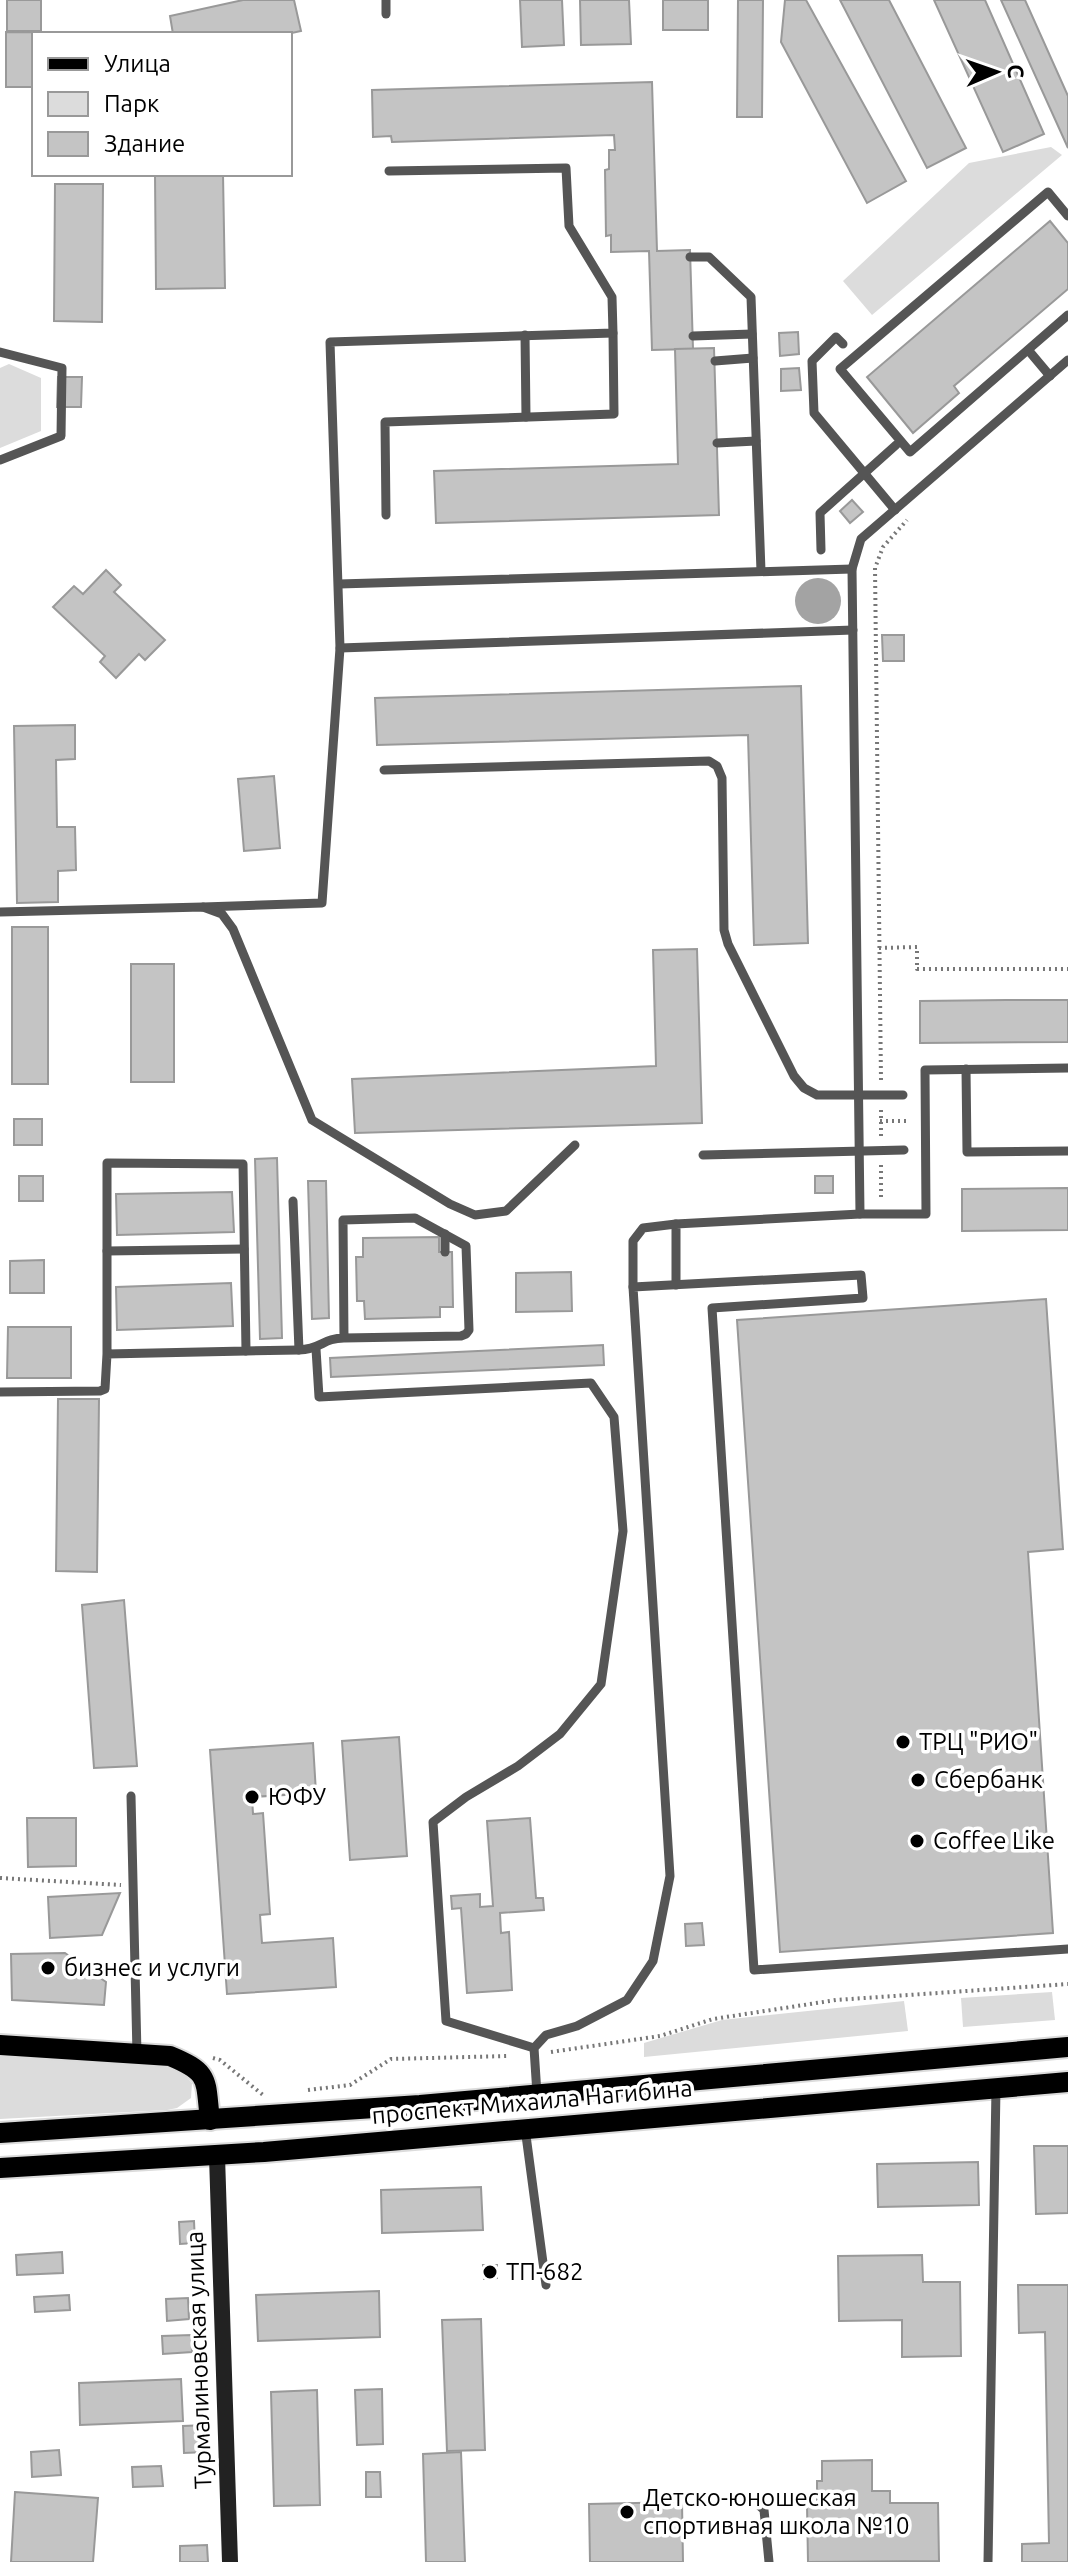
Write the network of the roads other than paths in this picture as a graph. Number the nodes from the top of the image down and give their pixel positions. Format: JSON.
{"nodes":[{"id":1,"x":386,"y":0,"type":"edge"},
{"id":2,"x":386,"y":14,"type":"dead end"},
{"id":3,"x":389,"y":171,"type":"dead end"},
{"id":4,"x":1068,"y":216,"type":"edge"},
{"id":5,"x":690,"y":257,"type":"dead end"},
{"id":6,"x":1068,"y":315,"type":"edge"},
{"id":7,"x":613,"y":333,"type":"junction"},
{"id":8,"x":752,"y":334,"type":"junction"},
{"id":9,"x":525,"y":335,"type":"junction"},
{"id":10,"x":693,"y":336,"type":"dead end"},
{"id":11,"x":843,"y":344,"type":"dead end"},
{"id":12,"x":1029,"y":351,"type":"junction"},
{"id":13,"x":0,"y":352,"type":"edge"},
{"id":14,"x":753,"y":358,"type":"junction"},
{"id":15,"x":1068,"y":360,"type":"edge"},
{"id":16,"x":715,"y":361,"type":"dead end"},
{"id":17,"x":1050,"y":376,"type":"junction"},
{"id":18,"x":526,"y":417,"type":"junction"},
{"id":19,"x":756,"y":441,"type":"junction"},
{"id":20,"x":717,"y":443,"type":"dead end"},
{"id":21,"x":896,"y":445,"type":"dead end"},
{"id":22,"x":0,"y":460,"type":"edge"},
{"id":23,"x":864,"y":473,"type":"junction"},
{"id":24,"x":895,"y":510,"type":"junction"},
{"id":25,"x":386,"y":515,"type":"dead end"},
{"id":26,"x":821,"y":550,"type":"dead end"},
{"id":27,"x":852,"y":569,"type":"junction"},
{"id":28,"x":761,"y":571,"type":"junction"},
{"id":29,"x":339,"y":584,"type":"junction"},
{"id":30,"x":853,"y":630,"type":"junction"},
{"id":31,"x":340,"y":648,"type":"junction"},
{"id":32,"x":384,"y":770,"type":"dead end"},
{"id":33,"x":203,"y":907,"type":"junction"},
{"id":34,"x":0,"y":912,"type":"edge"},
{"id":35,"x":1068,"y":1068,"type":"edge"},
{"id":36,"x":966,"y":1069,"type":"junction"},
{"id":37,"x":903,"y":1095,"type":"dead end"},
{"id":38,"x":859,"y":1096,"type":"junction"},
{"id":39,"x":575,"y":1145,"type":"dead end"},
{"id":40,"x":904,"y":1150,"type":"dead end"},
{"id":41,"x":1068,"y":1151,"type":"edge"},
{"id":42,"x":858,"y":1152,"type":"junction"},
{"id":43,"x":703,"y":1155,"type":"dead end"},
{"id":44,"x":293,"y":1201,"type":"dead end"},
{"id":45,"x":860,"y":1214,"type":"junction"},
{"id":46,"x":676,"y":1224,"type":"junction"},
{"id":47,"x":445,"y":1234,"type":"junction"},
{"id":48,"x":244,"y":1249,"type":"junction"},
{"id":49,"x":107,"y":1251,"type":"junction"},
{"id":50,"x":445,"y":1252,"type":"dead end"},
{"id":51,"x":676,"y":1285,"type":"junction"},
{"id":52,"x":633,"y":1287,"type":"junction"},
{"id":53,"x":344,"y":1338,"type":"junction"},
{"id":54,"x":316,"y":1349,"type":"junction"},
{"id":55,"x":299,"y":1350,"type":"junction"},
{"id":56,"x":246,"y":1351,"type":"junction"},
{"id":57,"x":107,"y":1354,"type":"junction"},
{"id":58,"x":0,"y":1392,"type":"edge"},
{"id":59,"x":131,"y":1796,"type":"dead end"},
{"id":60,"x":1068,"y":1949,"type":"edge"},
{"id":61,"x":0,"y":2045,"type":"edge"},
{"id":62,"x":1068,"y":2047,"type":"edge"},
{"id":63,"x":535,"y":2051,"type":"junction"},
{"id":64,"x":137,"y":2054,"type":"junction"},
{"id":65,"x":1068,"y":2082,"type":"edge"},
{"id":66,"x":996,"y":2088,"type":"junction"},
{"id":67,"x":537,"y":2094,"type":"junction"},
{"id":68,"x":210,"y":2120,"type":"junction"},
{"id":69,"x":525,"y":2128,"type":"junction"},
{"id":70,"x":0,"y":2133,"type":"edge"},
{"id":71,"x":217,"y":2156,"type":"junction"},
{"id":72,"x":0,"y":2168,"type":"edge"},
{"id":73,"x":546,"y":2285,"type":"dead end"},
{"id":74,"x":749,"y":2496,"type":"dead end"},
{"id":75,"x":230,"y":2562,"type":"edge"},
{"id":76,"x":769,"y":2562,"type":"edge"},
{"id":77,"x":988,"y":2562,"type":"edge"}],
"edges":[{"from":1,"to":2,"type":"lane"},
{"from":3,"to":7,"type":"lane"},
{"from":4,"to":12,"type":"lane"},
{"from":5,"to":8,"type":"lane"},
{"from":6,"to":12,"type":"lane"},
{"from":7,"to":9,"type":"lane"},
{"from":7,"to":18,"type":"lane"},
{"from":8,"to":10,"type":"lane"},
{"from":8,"to":14,"type":"lane"},
{"from":9,"to":18,"type":"lane"},
{"from":9,"to":29,"type":"lane"},
{"from":11,"to":23,"type":"lane"},
{"from":12,"to":17,"type":"lane"},
{"from":13,"to":22,"type":"lane"},
{"from":14,"to":16,"type":"lane"},
{"from":14,"to":19,"type":"lane"},
{"from":15,"to":17,"type":"lane"},
{"from":17,"to":24,"type":"lane"},
{"from":18,"to":25,"type":"lane"},
{"from":19,"to":20,"type":"lane"},
{"from":19,"to":28,"type":"lane"},
{"from":21,"to":23,"type":"lane"},
{"from":23,"to":24,"type":"lane"},
{"from":23,"to":26,"type":"lane"},
{"from":24,"to":27,"type":"lane"},
{"from":27,"to":28,"type":"lane"},
{"from":27,"to":30,"type":"lane"},
{"from":28,"to":29,"type":"lane"},
{"from":29,"to":31,"type":"lane"},
{"from":30,"to":31,"type":"lane"},
{"from":30,"to":38,"type":"lane"},
{"from":31,"to":33,"type":"lane"},
{"from":32,"to":38,"type":"lane"},
{"from":33,"to":34,"type":"lane"},
{"from":33,"to":39,"type":"lane"},
{"from":35,"to":36,"type":"lane"},
{"from":36,"to":41,"type":"lane"},
{"from":36,"to":45,"type":"lane"},
{"from":37,"to":38,"type":"lane"},
{"from":38,"to":42,"type":"lane"},
{"from":40,"to":42,"type":"lane"},
{"from":42,"to":43,"type":"lane"},
{"from":42,"to":45,"type":"lane"},
{"from":44,"to":55,"type":"lane"},
{"from":45,"to":46,"type":"lane"},
{"from":46,"to":51,"type":"lane"},
{"from":46,"to":52,"type":"lane"},
{"from":47,"to":50,"type":"lane"},
{"from":47,"to":53,"type":"lane"},
{"from":47,"to":53,"type":"lane"},
{"from":48,"to":49,"type":"lane"},
{"from":48,"to":49,"type":"lane"},
{"from":48,"to":56,"type":"lane"},
{"from":49,"to":57,"type":"lane"},
{"from":51,"to":52,"type":"lane"},
{"from":51,"to":60,"type":"lane"},
{"from":52,"to":63,"type":"lane"},
{"from":53,"to":54,"type":"lane"},
{"from":54,"to":55,"type":"lane"},
{"from":54,"to":63,"type":"lane"},
{"from":55,"to":56,"type":"lane"},
{"from":56,"to":57,"type":"lane"},
{"from":57,"to":58,"type":"lane"},
{"from":59,"to":64,"type":"lane"},
{"from":61,"to":64,"type":"main road"},
{"from":62,"to":67,"type":"main road","name":"проспект Михаила Нагибина"},
{"from":63,"to":67,"type":"lane"},
{"from":64,"to":68,"type":"main road"},
{"from":65,"to":66,"type":"main road","name":"проспект Михаила Нагибина"},
{"from":66,"to":69,"type":"main road","name":"проспект Михаила Нагибина"},
{"from":66,"to":77,"type":"lane"},
{"from":67,"to":68,"type":"main road","name":"проспект Михаила Нагибина"},
{"from":68,"to":70,"type":"main road","name":"проспект Михаила Нагибина"},
{"from":69,"to":71,"type":"main road","name":"проспект Михаила Нагибина"},
{"from":69,"to":73,"type":"lane"},
{"from":71,"to":72,"type":"main road","name":"проспект Михаила Нагибина"},
{"from":71,"to":75,"type":"street","name":"Турмалиновская улица"},
{"from":74,"to":76,"type":"lane"}]}
